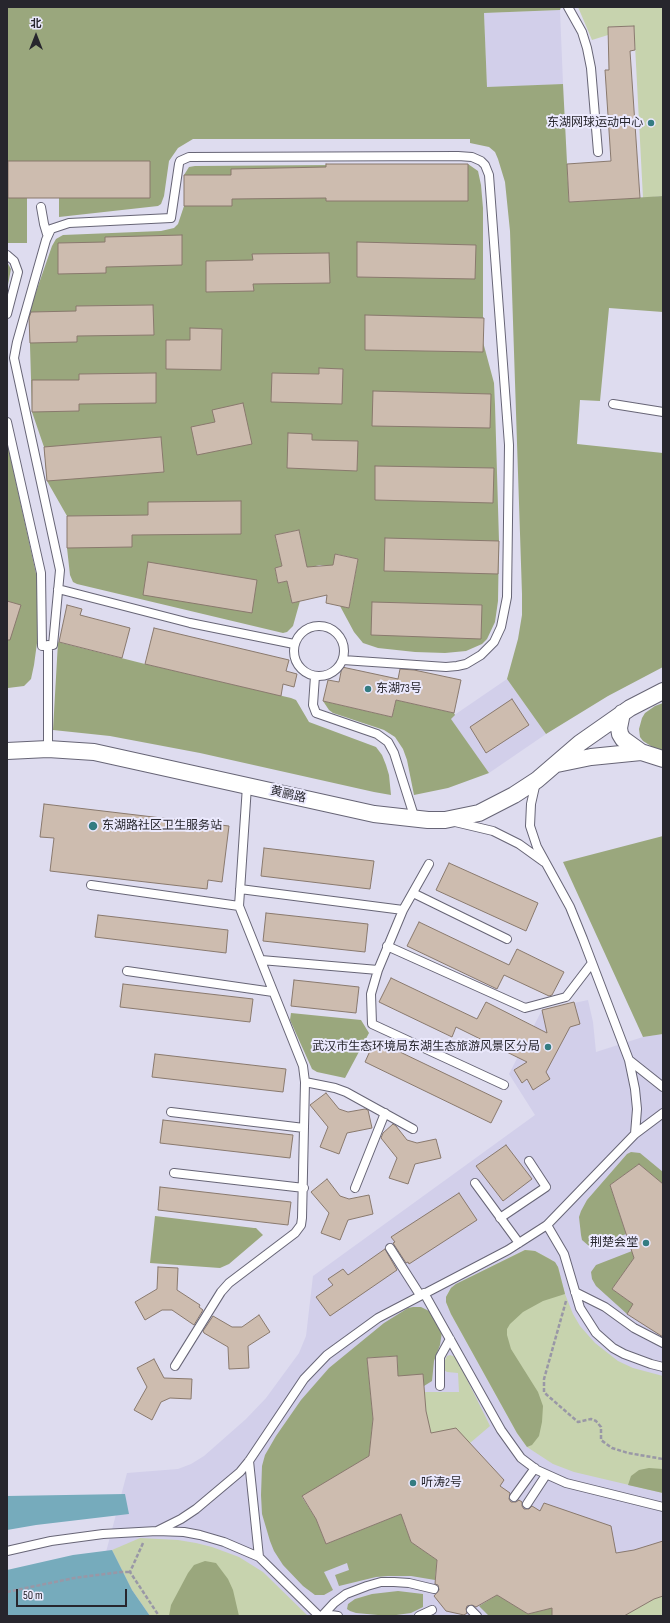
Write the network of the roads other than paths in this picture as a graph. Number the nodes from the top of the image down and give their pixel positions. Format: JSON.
{"nodes":[{"id":1,"x":568,"y":7,"type":"edge"},
{"id":2,"x":598,"y":152,"type":"dead end"},
{"id":3,"x":41,"y":207,"type":"dead end"},
{"id":4,"x":47,"y":234,"type":"junction"},
{"id":5,"x":7,"y":255,"type":"edge"},
{"id":6,"x":7,"y":314,"type":"edge"},
{"id":7,"x":613,"y":404,"type":"dead end"},
{"id":8,"x":663,"y":412,"type":"edge"},
{"id":9,"x":7,"y":422,"type":"edge"},
{"id":10,"x":58,"y":589,"type":"junction"},
{"id":11,"x":294,"y":644,"type":"junction"},
{"id":12,"x":48,"y":645,"type":"junction"},
{"id":13,"x":343,"y":660,"type":"junction"},
{"id":14,"x":315,"y":676,"type":"junction"},
{"id":15,"x":663,"y":691,"type":"edge"},
{"id":16,"x":622,"y":714,"type":"junction"},
{"id":17,"x":48,"y":749,"type":"junction"},
{"id":18,"x":7,"y":751,"type":"edge"},
{"id":19,"x":641,"y":752,"type":"junction"},
{"id":20,"x":663,"y":759,"type":"edge"},
{"id":21,"x":557,"y":764,"type":"junction"},
{"id":22,"x":537,"y":780,"type":"junction"},
{"id":23,"x":246,"y":786,"type":"junction"},
{"id":24,"x":415,"y":819,"type":"junction"},
{"id":25,"x":444,"y":820,"type":"junction"},
{"id":26,"x":544,"y":862,"type":"junction"},
{"id":27,"x":429,"y":864,"type":"dead end"},
{"id":28,"x":91,"y":885,"type":"dead end"},
{"id":29,"x":240,"y":889,"type":"junction"},
{"id":30,"x":413,"y":893,"type":"junction"},
{"id":31,"x":240,"y":906,"type":"junction"},
{"id":32,"x":403,"y":910,"type":"junction"},
{"id":33,"x":507,"y":939,"type":"dead end"},
{"id":34,"x":387,"y":946,"type":"junction"},
{"id":35,"x":261,"y":960,"type":"junction"},
{"id":36,"x":592,"y":963,"type":"junction"},
{"id":37,"x":378,"y":970,"type":"junction"},
{"id":38,"x":127,"y":971,"type":"dead end"},
{"id":39,"x":273,"y":992,"type":"junction"},
{"id":40,"x":629,"y":1060,"type":"junction"},
{"id":41,"x":305,"y":1082,"type":"junction"},
{"id":42,"x":504,"y":1085,"type":"dead end"},
{"id":43,"x":663,"y":1087,"type":"edge"},
{"id":44,"x":171,"y":1112,"type":"dead end"},
{"id":45,"x":385,"y":1113,"type":"junction"},
{"id":46,"x":663,"y":1113,"type":"edge"},
{"id":47,"x":304,"y":1128,"type":"junction"},
{"id":48,"x":413,"y":1130,"type":"dead end"},
{"id":49,"x":635,"y":1134,"type":"junction"},
{"id":50,"x":529,"y":1161,"type":"dead end"},
{"id":51,"x":174,"y":1173,"type":"dead end"},
{"id":52,"x":475,"y":1183,"type":"dead end"},
{"id":53,"x":304,"y":1188,"type":"junction"},
{"id":54,"x":355,"y":1188,"type":"dead end"},
{"id":55,"x":500,"y":1218,"type":"junction"},
{"id":56,"x":547,"y":1225,"type":"junction"},
{"id":57,"x":519,"y":1243,"type":"junction"},
{"id":58,"x":390,"y":1248,"type":"dead end"},
{"id":59,"x":574,"y":1292,"type":"junction"},
{"id":60,"x":422,"y":1294,"type":"junction"},
{"id":61,"x":450,"y":1339,"type":"junction"},
{"id":62,"x":663,"y":1342,"type":"edge"},
{"id":63,"x":175,"y":1366,"type":"dead end"},
{"id":64,"x":663,"y":1367,"type":"edge"},
{"id":65,"x":440,"y":1386,"type":"dead end"},
{"id":66,"x":249,"y":1461,"type":"junction"},
{"id":67,"x":535,"y":1468,"type":"junction"},
{"id":68,"x":546,"y":1475,"type":"junction"},
{"id":69,"x":514,"y":1497,"type":"dead end"},
{"id":70,"x":527,"y":1504,"type":"dead end"},
{"id":71,"x":663,"y":1507,"type":"edge"},
{"id":72,"x":153,"y":1531,"type":"junction"},
{"id":73,"x":7,"y":1551,"type":"edge"},
{"id":74,"x":259,"y":1557,"type":"junction"},
{"id":75,"x":434,"y":1589,"type":"dead end"},
{"id":76,"x":432,"y":1610,"type":"dead end"},
{"id":77,"x":321,"y":1615,"type":"edge"},
{"id":78,"x":338,"y":1616,"type":"edge"},
{"id":79,"x":419,"y":1616,"type":"edge"}],
"edges":[{"from":1,"to":2,"type":"lane"},
{"from":3,"to":4,"type":"lane"},
{"from":4,"to":10,"type":"lane"},
{"from":4,"to":13,"type":"lane"},
{"from":5,"to":6,"type":"lane"},
{"from":7,"to":8,"type":"lane"},
{"from":9,"to":12,"type":"lane"},
{"from":10,"to":11,"type":"lane"},
{"from":10,"to":12,"type":"lane"},
{"from":11,"to":13,"type":"lane"},
{"from":11,"to":14,"type":"lane"},
{"from":12,"to":17,"type":"lane"},
{"from":13,"to":14,"type":"lane"},
{"from":14,"to":24,"type":"lane"},
{"from":15,"to":16,"type":"street","name":"黄鹂路"},
{"from":16,"to":19,"type":"street"},
{"from":16,"to":21,"type":"street","name":"黄鹂路"},
{"from":17,"to":18,"type":"street","name":"黄鹂路"},
{"from":17,"to":23,"type":"street","name":"黄鹂路"},
{"from":19,"to":20,"type":"street"},
{"from":19,"to":21,"type":"street"},
{"from":21,"to":22,"type":"street","name":"黄鹂路"},
{"from":22,"to":25,"type":"street","name":"黄鹂路"},
{"from":22,"to":26,"type":"lane"},
{"from":23,"to":24,"type":"street","name":"黄鹂路"},
{"from":23,"to":29,"type":"lane"},
{"from":24,"to":25,"type":"street","name":"黄鹂路"},
{"from":25,"to":26,"type":"lane"},
{"from":26,"to":36,"type":"lane"},
{"from":27,"to":30,"type":"lane"},
{"from":28,"to":31,"type":"lane"},
{"from":29,"to":31,"type":"lane"},
{"from":29,"to":32,"type":"lane"},
{"from":30,"to":32,"type":"lane"},
{"from":30,"to":33,"type":"lane"},
{"from":31,"to":35,"type":"lane"},
{"from":32,"to":34,"type":"lane"},
{"from":34,"to":36,"type":"lane"},
{"from":34,"to":37,"type":"lane"},
{"from":35,"to":37,"type":"lane"},
{"from":35,"to":39,"type":"lane"},
{"from":36,"to":40,"type":"lane"},
{"from":37,"to":42,"type":"lane"},
{"from":38,"to":39,"type":"lane"},
{"from":39,"to":41,"type":"lane"},
{"from":40,"to":43,"type":"lane"},
{"from":40,"to":49,"type":"lane"},
{"from":41,"to":45,"type":"lane"},
{"from":41,"to":47,"type":"lane"},
{"from":44,"to":47,"type":"lane"},
{"from":45,"to":48,"type":"lane"},
{"from":45,"to":54,"type":"lane"},
{"from":46,"to":49,"type":"lane"},
{"from":47,"to":53,"type":"lane"},
{"from":49,"to":56,"type":"lane"},
{"from":50,"to":55,"type":"lane"},
{"from":51,"to":53,"type":"lane"},
{"from":52,"to":55,"type":"lane"},
{"from":53,"to":63,"type":"lane"},
{"from":55,"to":57,"type":"lane"},
{"from":56,"to":57,"type":"lane"},
{"from":56,"to":59,"type":"lane"},
{"from":57,"to":60,"type":"lane"},
{"from":58,"to":60,"type":"lane"},
{"from":59,"to":62,"type":"lane"},
{"from":59,"to":64,"type":"lane"},
{"from":60,"to":61,"type":"lane"},
{"from":60,"to":66,"type":"lane"},
{"from":61,"to":65,"type":"lane"},
{"from":61,"to":67,"type":"lane"},
{"from":66,"to":72,"type":"lane"},
{"from":66,"to":74,"type":"lane"},
{"from":67,"to":68,"type":"lane"},
{"from":67,"to":69,"type":"lane"},
{"from":68,"to":70,"type":"lane"},
{"from":68,"to":71,"type":"lane"},
{"from":72,"to":73,"type":"lane"},
{"from":72,"to":74,"type":"lane"},
{"from":74,"to":77,"type":"lane"},
{"from":75,"to":77,"type":"lane"},
{"from":76,"to":79,"type":"lane"},
{"from":77,"to":78,"type":"lane"}]}
